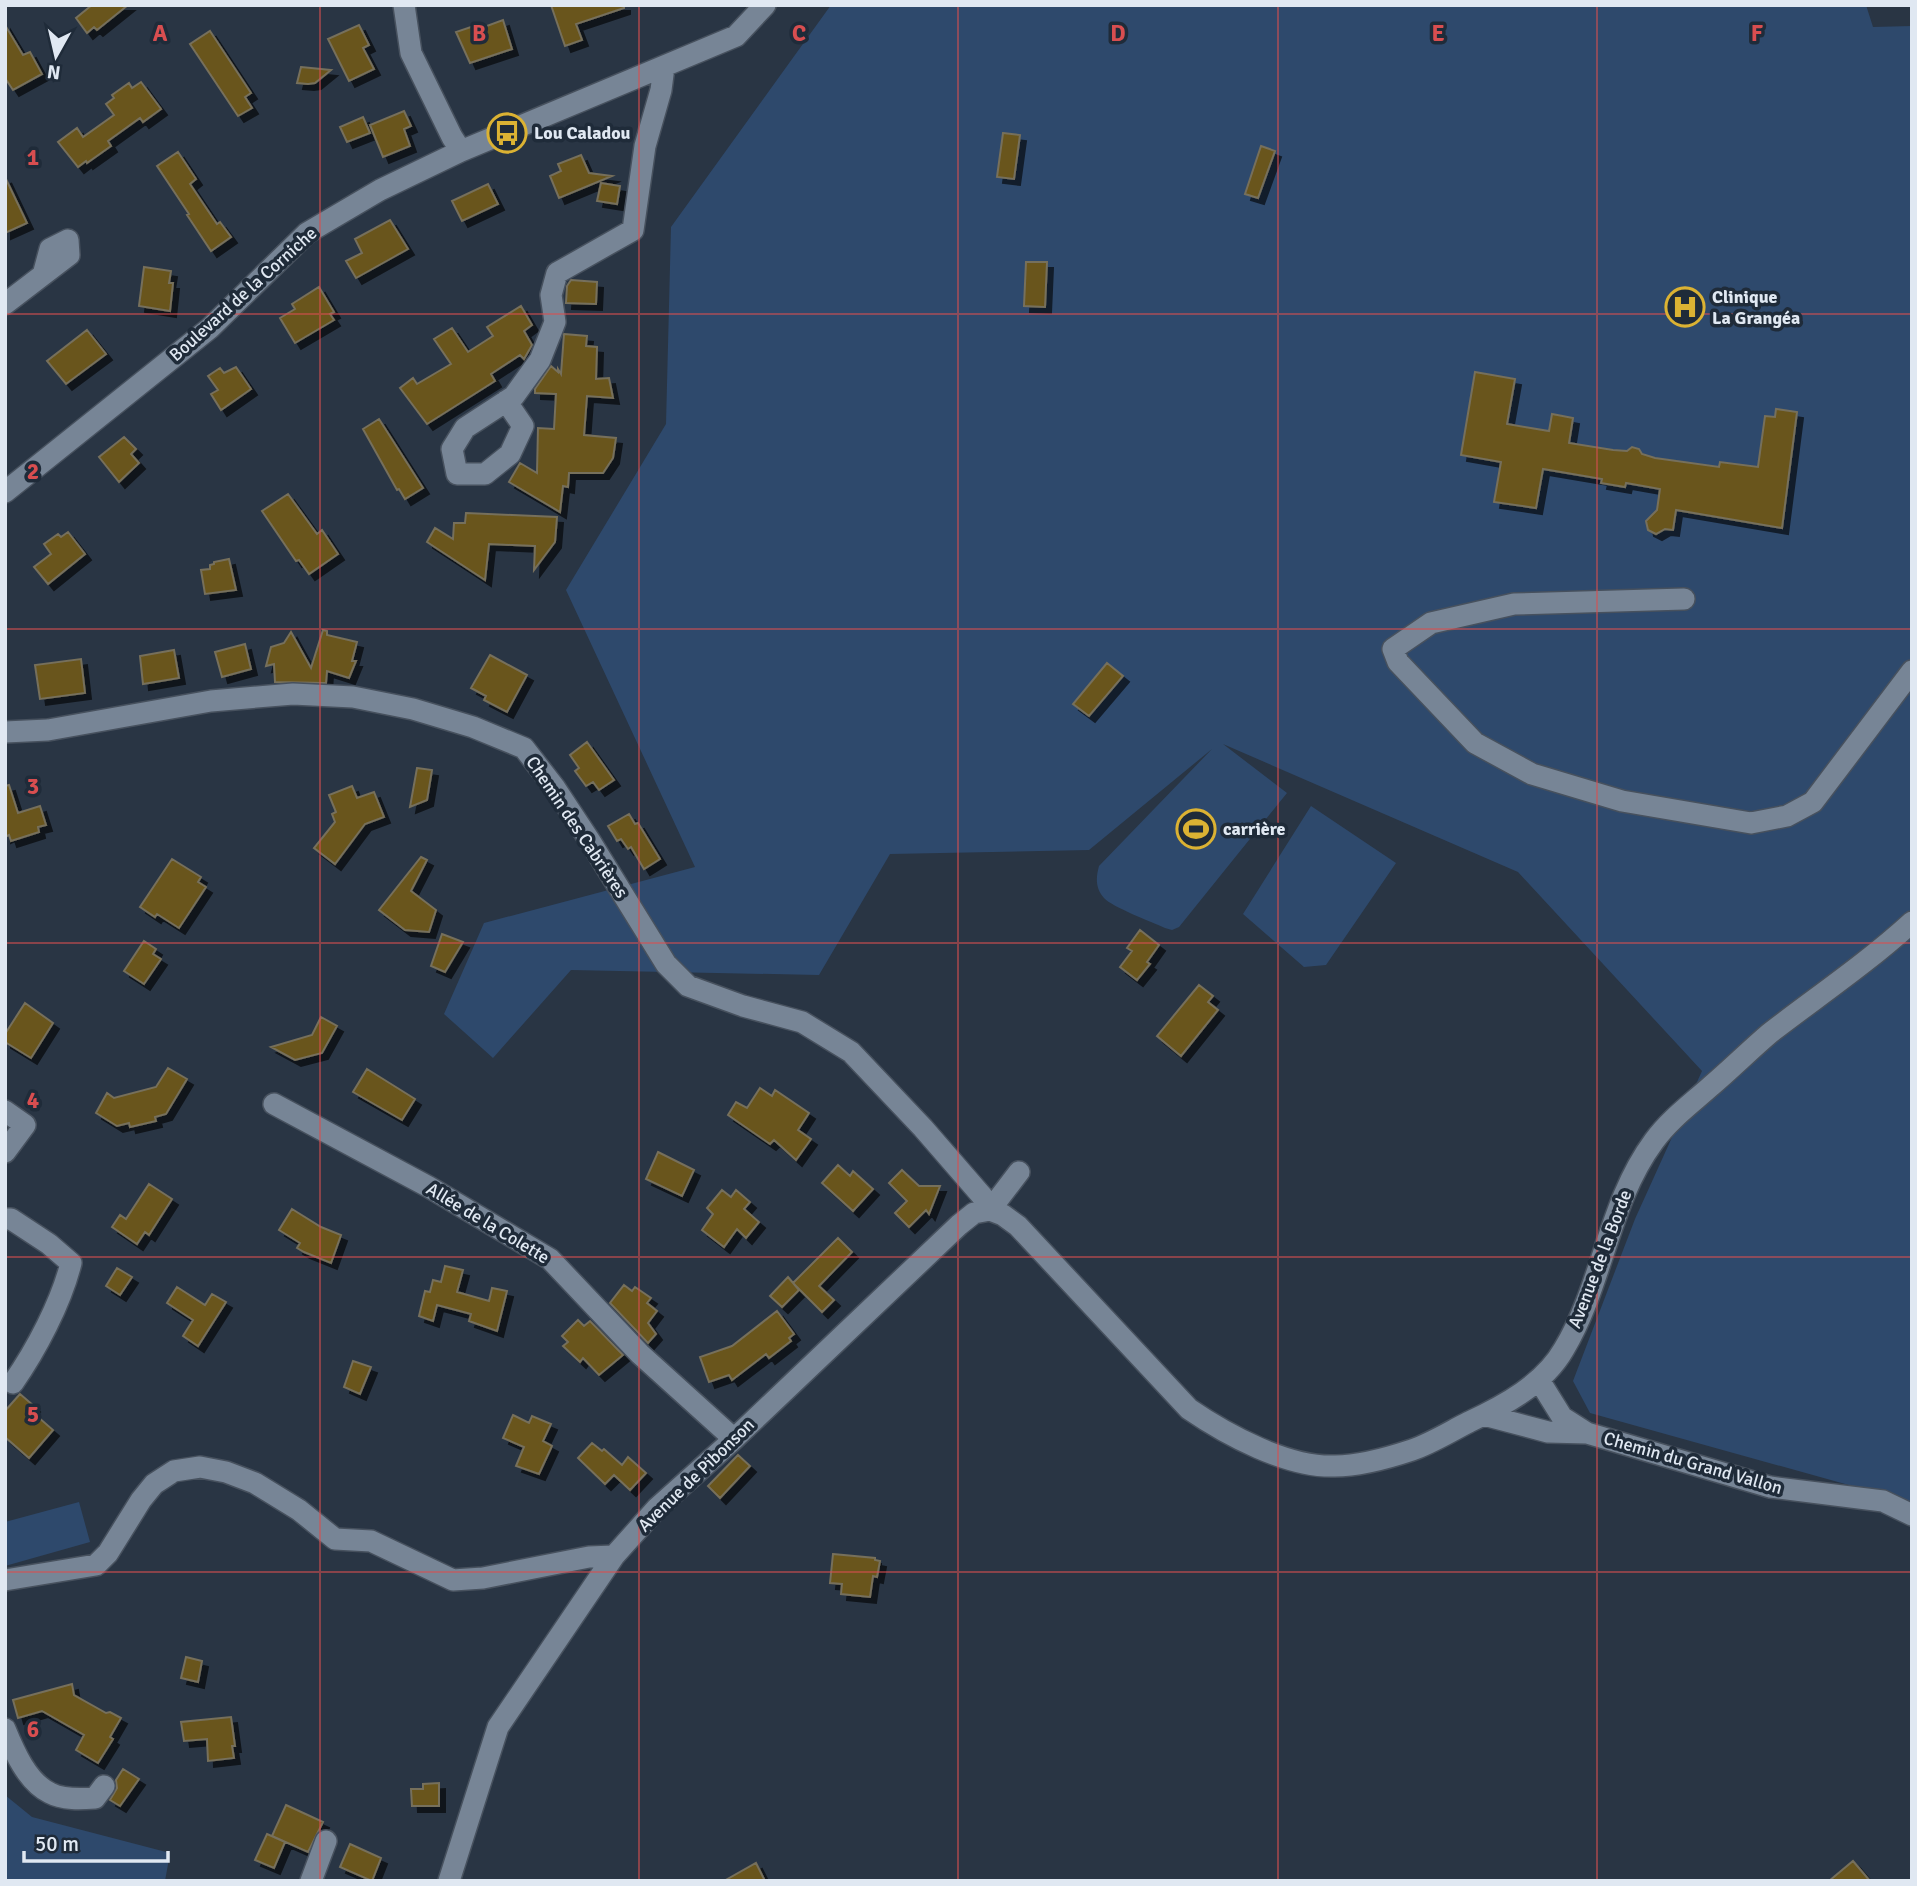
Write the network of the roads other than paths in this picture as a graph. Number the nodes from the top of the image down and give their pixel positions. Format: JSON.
{"nodes":[{"id":1,"x":404,"y":5,"type":"edge"},
{"id":2,"x":765,"y":5,"type":"edge"},
{"id":3,"x":664,"y":67,"type":"junction"},
{"id":4,"x":461,"y":152,"type":"junction"},
{"id":5,"x":43,"y":275,"type":"dead end"},
{"id":6,"x":5,"y":304,"type":"edge"},
{"id":7,"x":506,"y":401,"type":"dead end"},
{"id":8,"x":5,"y":492,"type":"edge"},
{"id":9,"x":1684,"y":599,"type":"dead end"},
{"id":10,"x":1912,"y":671,"type":"edge"},
{"id":11,"x":5,"y":732,"type":"edge"},
{"id":12,"x":1912,"y":922,"type":"edge"},
{"id":13,"x":274,"y":1104,"type":"dead end"},
{"id":14,"x":5,"y":1111,"type":"edge"},
{"id":15,"x":5,"y":1152,"type":"edge"},
{"id":16,"x":1018,"y":1172,"type":"dead end"},
{"id":17,"x":990,"y":1210,"type":"junction"},
{"id":18,"x":5,"y":1219,"type":"edge"},
{"id":19,"x":1539,"y":1380,"type":"junction"},
{"id":20,"x":13,"y":1383,"type":"dead end"},
{"id":21,"x":1484,"y":1415,"type":"junction"},
{"id":22,"x":1587,"y":1433,"type":"junction"},
{"id":23,"x":734,"y":1439,"type":"junction"},
{"id":24,"x":1912,"y":1515,"type":"edge"},
{"id":25,"x":614,"y":1556,"type":"junction"},
{"id":26,"x":5,"y":1580,"type":"edge"},
{"id":27,"x":5,"y":1729,"type":"edge"},
{"id":28,"x":104,"y":1786,"type":"dead end"},
{"id":29,"x":326,"y":1841,"type":"dead end"},
{"id":30,"x":311,"y":1881,"type":"edge"},
{"id":31,"x":449,"y":1881,"type":"edge"}],
"edges":[{"from":1,"to":4,"type":"street"},
{"from":2,"to":3,"type":"street","name":"Boulevard de la Corniche"},
{"from":3,"to":4,"type":"street","name":"Boulevard de la Corniche"},
{"from":3,"to":7,"type":"street"},
{"from":4,"to":8,"type":"street","name":"Boulevard de la Corniche"},
{"from":5,"to":6,"type":"street"},
{"from":9,"to":10,"type":"street"},
{"from":11,"to":17,"type":"street","name":"Chemin des Cabrières"},
{"from":12,"to":19,"type":"street","name":"Avenue de la Borde"},
{"from":13,"to":23,"type":"street","name":"Allée de la Colette"},
{"from":14,"to":15,"type":"street"},
{"from":16,"to":17,"type":"street"},
{"from":17,"to":21,"type":"street","name":"Avenue de la Borde"},
{"from":17,"to":23,"type":"street","name":"Avenue de Pibonson"},
{"from":18,"to":20,"type":"street"},
{"from":19,"to":21,"type":"street","name":"Avenue de la Borde"},
{"from":19,"to":22,"type":"street","name":"Chemin du Grand Vallon"},
{"from":21,"to":22,"type":"street"},
{"from":22,"to":24,"type":"street","name":"Chemin du Grand Vallon"},
{"from":23,"to":25,"type":"street","name":"Avenue de Pibonson"},
{"from":25,"to":26,"type":"street"},
{"from":25,"to":31,"type":"street","name":"Avenue de Pibonson"},
{"from":27,"to":28,"type":"street"},
{"from":29,"to":30,"type":"street"}]}
